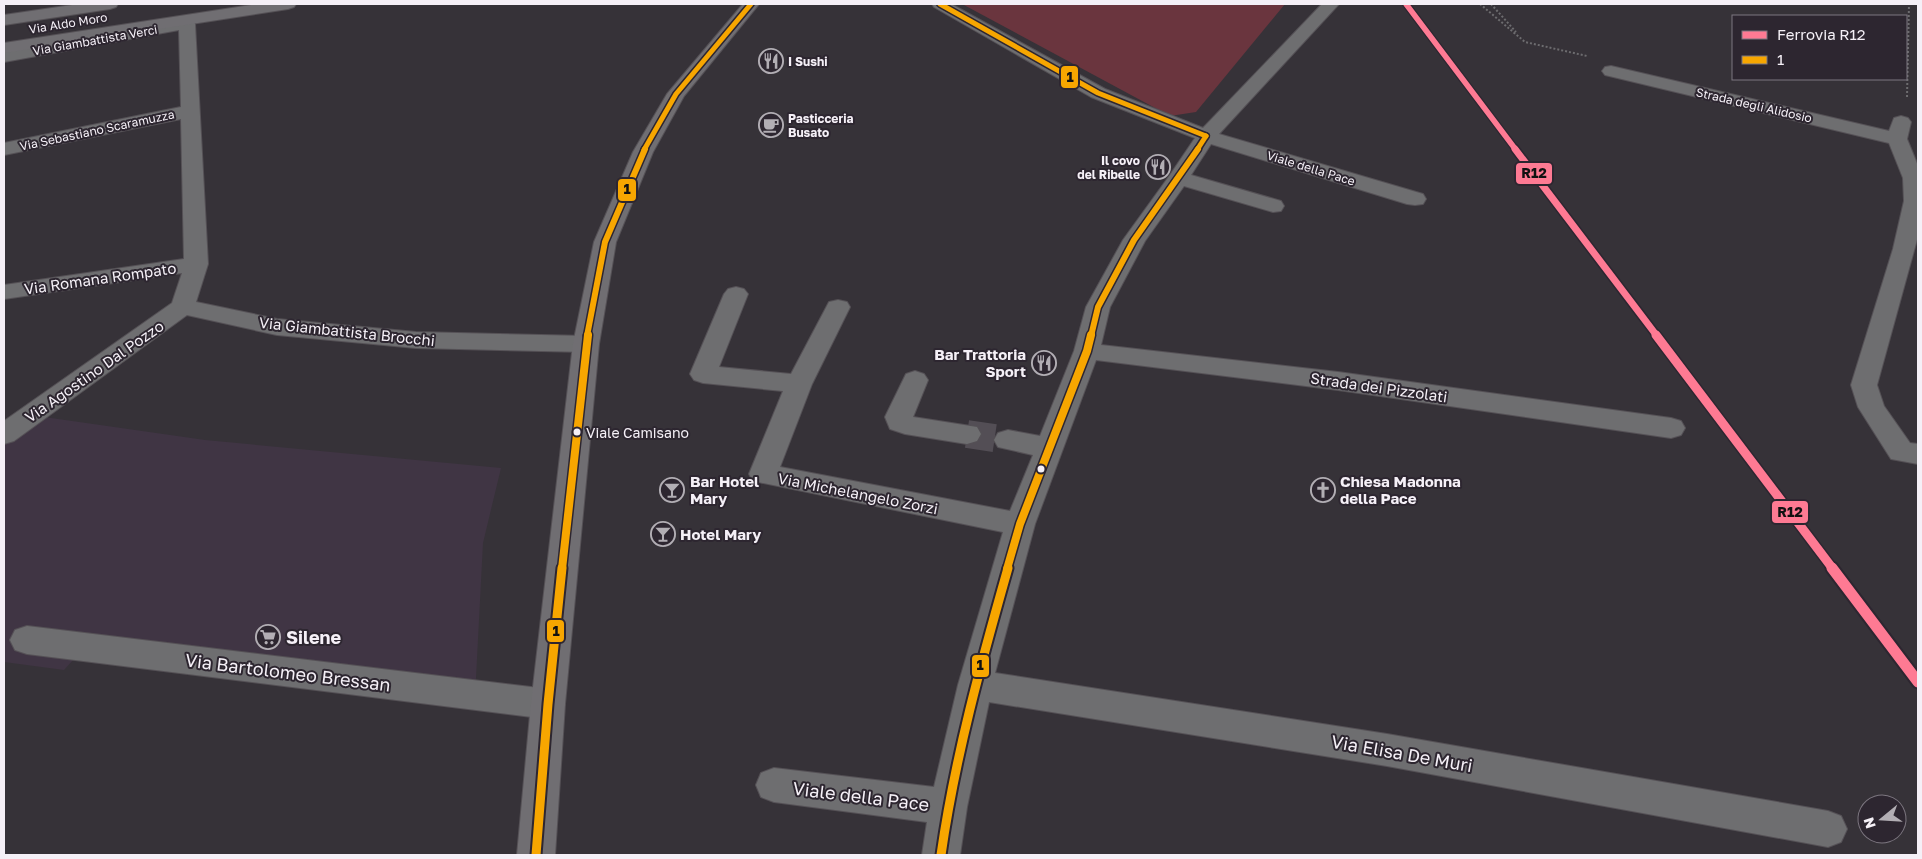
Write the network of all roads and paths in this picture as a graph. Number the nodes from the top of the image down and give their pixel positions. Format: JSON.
{"nodes":[{"id":1,"x":110,"y":4,"type":"edge"},
{"id":2,"x":192,"y":4,"type":"edge"},
{"id":3,"x":288,"y":4,"type":"edge"},
{"id":4,"x":750,"y":4,"type":"edge"},
{"id":5,"x":940,"y":4,"type":"edge"},
{"id":6,"x":1332,"y":4,"type":"edge"},
{"id":7,"x":1491,"y":4,"type":"edge"},
{"id":8,"x":1909,"y":4,"type":"edge"},
{"id":9,"x":4,"y":20,"type":"edge"},
{"id":10,"x":4,"y":34,"type":"edge"},
{"id":11,"x":1525,"y":42,"type":"dead end"},
{"id":12,"x":4,"y":48,"type":"edge"},
{"id":13,"x":4,"y":57,"type":"edge"},
{"id":14,"x":1611,"y":71,"type":"dead end"},
{"id":15,"x":190,"y":111,"type":"junction"},
{"id":16,"x":1899,"y":131,"type":"junction"},
{"id":17,"x":1206,"y":136,"type":"junction"},
{"id":18,"x":4,"y":149,"type":"edge"},
{"id":19,"x":1179,"y":178,"type":"junction"},
{"id":20,"x":1415,"y":199,"type":"dead end"},
{"id":21,"x":1274,"y":206,"type":"dead end"},
{"id":22,"x":196,"y":264,"type":"junction"},
{"id":23,"x":4,"y":292,"type":"edge"},
{"id":24,"x":736,"y":294,"type":"dead end"},
{"id":25,"x":183,"y":307,"type":"junction"},
{"id":26,"x":838,"y":307,"type":"dead end"},
{"id":27,"x":586,"y":344,"type":"junction"},
{"id":28,"x":1087,"y":351,"type":"junction"},
{"id":29,"x":916,"y":380,"type":"dead end"},
{"id":30,"x":799,"y":384,"type":"junction"},
{"id":31,"x":1671,"y":428,"type":"dead end"},
{"id":32,"x":4,"y":434,"type":"edge"},
{"id":33,"x":968,"y":434,"type":"tunnel mouth"},
{"id":34,"x":1008,"y":440,"type":"tunnel mouth"},
{"id":35,"x":1050,"y":448,"type":"junction"},
{"id":36,"x":1910,"y":453,"type":"edge"},
{"id":37,"x":1020,"y":524,"type":"junction"},
{"id":38,"x":27,"y":640,"type":"dead end"},
{"id":39,"x":974,"y":685,"type":"junction"},
{"id":40,"x":548,"y":704,"type":"junction"},
{"id":41,"x":774,"y":785,"type":"dead end"},
{"id":42,"x":948,"y":807,"type":"junction"},
{"id":43,"x":1828,"y":829,"type":"dead end"},
{"id":44,"x":536,"y":855,"type":"edge"},
{"id":45,"x":941,"y":855,"type":"edge"}],
"edges":[{"from":1,"to":9,"type":"main road"},
{"from":2,"to":10,"type":"main road","name":"Via Aldo Moro"},
{"from":3,"to":12,"type":"main road"},
{"from":4,"to":27,"type":"main road"},
{"from":5,"to":17,"type":"street"},
{"from":6,"to":17,"type":"street","name":"Viale della Pace"},
{"from":7,"to":11,"type":"path"},
{"from":8,"to":16,"type":"path"},
{"from":13,"to":15,"type":"street","name":"Via Giambattista Verci"},
{"from":14,"to":16,"type":"street","name":"Strada degli Alidosio"},
{"from":15,"to":18,"type":"street","name":"Via Sebastiano Scaramuzza"},
{"from":15,"to":22,"type":"street"},
{"from":16,"to":36,"type":"street"},
{"from":17,"to":19,"type":"street","name":"Viale della Pace"},
{"from":17,"to":20,"type":"street","name":"Viale della Pace"},
{"from":19,"to":21,"type":"street"},
{"from":19,"to":28,"type":"street","name":"Viale della Pace"},
{"from":22,"to":23,"type":"street","name":"Via Romana Rompato"},
{"from":22,"to":25,"type":"street"},
{"from":24,"to":30,"type":"street"},
{"from":25,"to":27,"type":"street","name":"Via Giambattista Brocchi"},
{"from":25,"to":32,"type":"street","name":"Via Agostino Dal Pozzo"},
{"from":26,"to":30,"type":"street","name":"Via Michelangelo Zorzi"},
{"from":27,"to":40,"type":"main road"},
{"from":28,"to":31,"type":"street","name":"Strada dei Pizzolati"},
{"from":28,"to":35,"type":"street","name":"Viale della Pace"},
{"from":29,"to":33,"type":"street"},
{"from":30,"to":37,"type":"street","name":"Via Michelangelo Zorzi"},
{"from":34,"to":35,"type":"street"},
{"from":35,"to":37,"type":"street","name":"Viale della Pace"},
{"from":37,"to":39,"type":"street","name":"Viale della Pace"},
{"from":38,"to":40,"type":"street","name":"Via Bartolomeo Bressan"},
{"from":39,"to":42,"type":"street","name":"Viale della Pace"},
{"from":39,"to":43,"type":"street","name":"Via Elisa De Muri"},
{"from":40,"to":44,"type":"main road"},
{"from":41,"to":42,"type":"street","name":"Viale della Pace"},
{"from":42,"to":45,"type":"street","name":"Viale della Pace"}]}
